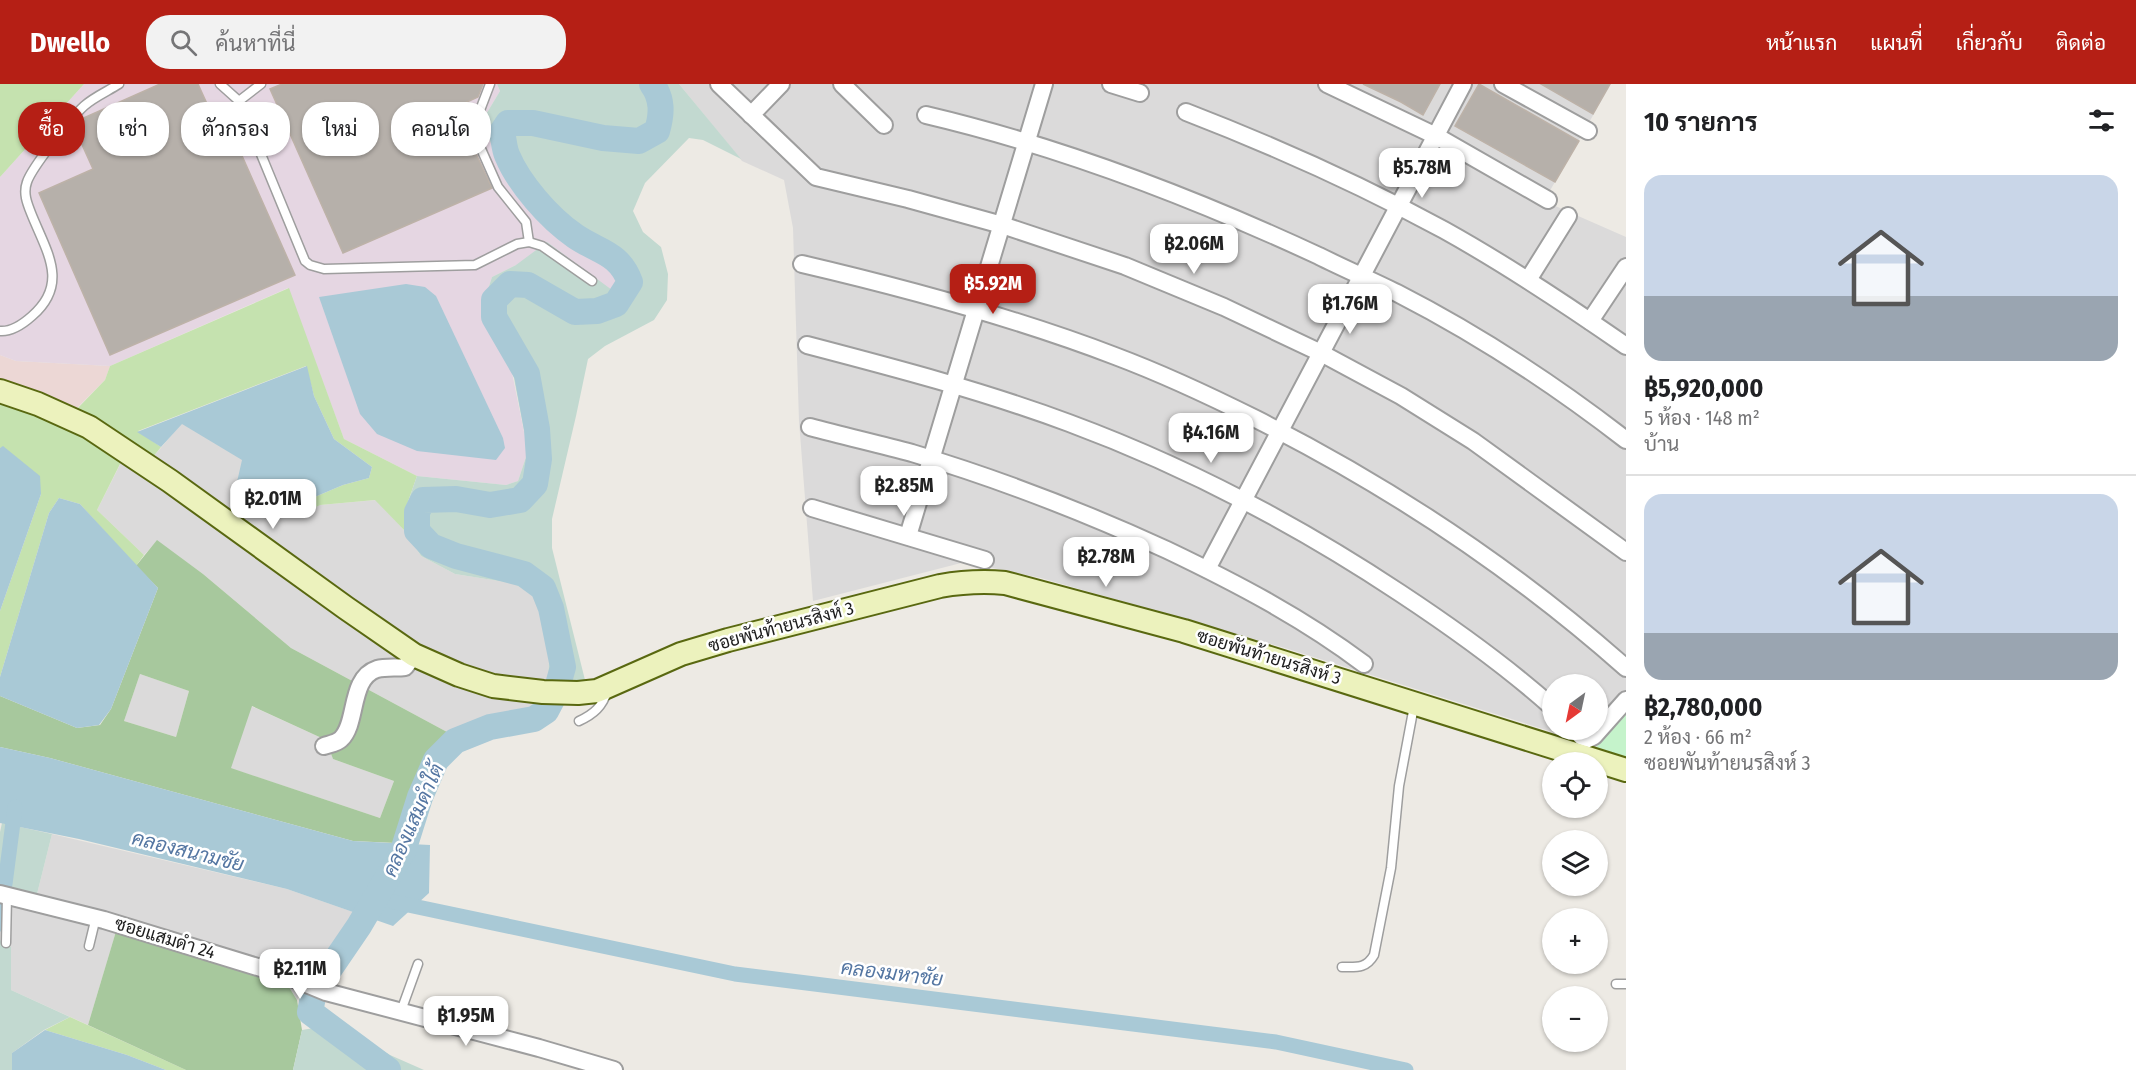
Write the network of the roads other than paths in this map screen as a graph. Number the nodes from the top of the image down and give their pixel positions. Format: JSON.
{"nodes":[{"id":1,"x":119,"y":84,"type":"edge"},
{"id":2,"x":220,"y":84,"type":"edge"},
{"id":3,"x":261,"y":84,"type":"edge"},
{"id":4,"x":490,"y":84,"type":"edge"},
{"id":5,"x":719,"y":84,"type":"edge"},
{"id":6,"x":781,"y":84,"type":"edge"},
{"id":7,"x":842,"y":84,"type":"edge"},
{"id":8,"x":1044,"y":84,"type":"edge"},
{"id":9,"x":1111,"y":84,"type":"edge"},
{"id":10,"x":1327,"y":84,"type":"edge"},
{"id":11,"x":1463,"y":84,"type":"edge"},
{"id":12,"x":1503,"y":84,"type":"edge"},
{"id":13,"x":1140,"y":93,"type":"dead end"},
{"id":14,"x":239,"y":101,"type":"junction"},
{"id":15,"x":1186,"y":112,"type":"dead end"},
{"id":16,"x":751,"y":115,"type":"junction"},
{"id":17,"x":926,"y":115,"type":"dead end"},
{"id":18,"x":884,"y":125,"type":"dead end"},
{"id":19,"x":1588,"y":131,"type":"dead end"},
{"id":20,"x":1436,"y":136,"type":"junction"},
{"id":21,"x":1027,"y":141,"type":"junction"},
{"id":22,"x":1548,"y":200,"type":"dead end"},
{"id":23,"x":1398,"y":207,"type":"junction"},
{"id":24,"x":1568,"y":216,"type":"dead end"},
{"id":25,"x":1002,"y":225,"type":"junction"},
{"id":26,"x":529,"y":242,"type":"junction"},
{"id":27,"x":802,"y":264,"type":"dead end"},
{"id":28,"x":1626,"y":267,"type":"edge"},
{"id":29,"x":1361,"y":276,"type":"junction"},
{"id":30,"x":1528,"y":279,"type":"junction"},
{"id":31,"x":592,"y":281,"type":"dead end"},
{"id":32,"x":977,"y":309,"type":"junction"},
{"id":33,"x":1590,"y":321,"type":"junction"},
{"id":34,"x":0,"y":331,"type":"edge"},
{"id":35,"x":807,"y":345,"type":"dead end"},
{"id":36,"x":1626,"y":346,"type":"edge"},
{"id":37,"x":1321,"y":353,"type":"junction"},
{"id":38,"x":954,"y":385,"type":"junction"},
{"id":39,"x":0,"y":391,"type":"edge"},
{"id":40,"x":810,"y":427,"type":"dead end"},
{"id":41,"x":1280,"y":431,"type":"junction"},
{"id":42,"x":1626,"y":440,"type":"edge"},
{"id":43,"x":931,"y":460,"type":"junction"},
{"id":44,"x":1244,"y":500,"type":"junction"},
{"id":45,"x":812,"y":508,"type":"dead end"},
{"id":46,"x":908,"y":536,"type":"junction"},
{"id":47,"x":1626,"y":552,"type":"edge"},
{"id":48,"x":985,"y":560,"type":"dead end"},
{"id":49,"x":1207,"y":569,"type":"junction"},
{"id":50,"x":414,"y":655,"type":"junction"},
{"id":51,"x":1365,"y":664,"type":"dead end"},
{"id":52,"x":1626,"y":668,"type":"edge"},
{"id":53,"x":609,"y":687,"type":"junction"},
{"id":54,"x":1542,"y":698,"type":"edge"},
{"id":55,"x":1626,"y":700,"type":"edge"},
{"id":56,"x":1414,"y":703,"type":"junction"},
{"id":57,"x":1608,"y":720,"type":"edge"},
{"id":58,"x":579,"y":721,"type":"dead end"},
{"id":59,"x":324,"y":746,"type":"dead end"},
{"id":60,"x":1626,"y":770,"type":"edge"},
{"id":61,"x":4,"y":895,"type":"edge"},
{"id":62,"x":96,"y":917,"type":"junction"},
{"id":63,"x":6,"y":943,"type":"dead end"},
{"id":64,"x":89,"y":946,"type":"dead end"},
{"id":65,"x":418,"y":964,"type":"dead end"},
{"id":66,"x":1342,"y":968,"type":"dead end"},
{"id":67,"x":1616,"y":984,"type":"dead end"},
{"id":68,"x":1626,"y":984,"type":"edge"},
{"id":69,"x":401,"y":1011,"type":"junction"},
{"id":70,"x":614,"y":1070,"type":"edge"}],
"edges":[{"from":1,"to":34,"type":"lane"},
{"from":2,"to":14,"type":"lane"},
{"from":3,"to":14,"type":"lane"},
{"from":4,"to":26,"type":"lane"},
{"from":5,"to":16,"type":"street"},
{"from":6,"to":16,"type":"street"},
{"from":7,"to":18,"type":"street"},
{"from":8,"to":21,"type":"street"},
{"from":9,"to":13,"type":"street"},
{"from":10,"to":20,"type":"street"},
{"from":11,"to":20,"type":"street"},
{"from":12,"to":19,"type":"street"},
{"from":14,"to":26,"type":"lane"},
{"from":15,"to":23,"type":"street"},
{"from":16,"to":25,"type":"street"},
{"from":17,"to":21,"type":"street"},
{"from":20,"to":22,"type":"street"},
{"from":20,"to":23,"type":"street"},
{"from":21,"to":25,"type":"street"},
{"from":21,"to":29,"type":"street"},
{"from":23,"to":29,"type":"street"},
{"from":23,"to":30,"type":"street"},
{"from":24,"to":30,"type":"street"},
{"from":25,"to":32,"type":"street"},
{"from":25,"to":37,"type":"street"},
{"from":26,"to":31,"type":"lane"},
{"from":27,"to":32,"type":"street"},
{"from":28,"to":33,"type":"street"},
{"from":29,"to":37,"type":"street"},
{"from":29,"to":42,"type":"street"},
{"from":30,"to":33,"type":"street"},
{"from":32,"to":38,"type":"street"},
{"from":32,"to":41,"type":"street"},
{"from":33,"to":36,"type":"street"},
{"from":35,"to":38,"type":"street"},
{"from":37,"to":41,"type":"street"},
{"from":37,"to":47,"type":"street"},
{"from":38,"to":43,"type":"street"},
{"from":38,"to":44,"type":"street"},
{"from":39,"to":50,"type":"street","name":"ซอยพันท้ายนรสิงห์ 3"},
{"from":40,"to":43,"type":"street"},
{"from":41,"to":44,"type":"street"},
{"from":41,"to":52,"type":"street"},
{"from":43,"to":46,"type":"street"},
{"from":43,"to":49,"type":"street"},
{"from":44,"to":49,"type":"street"},
{"from":44,"to":54,"type":"street"},
{"from":45,"to":46,"type":"street"},
{"from":46,"to":48,"type":"street"},
{"from":49,"to":51,"type":"street"},
{"from":50,"to":53,"type":"street","name":"ซอยพันท้ายนรสิงห์ 3"},
{"from":50,"to":59,"type":"street"},
{"from":53,"to":56,"type":"street","name":"ซอยพันท้ายนรสิงห์ 3"},
{"from":53,"to":58,"type":"lane"},
{"from":55,"to":57,"type":"street"},
{"from":56,"to":60,"type":"street","name":"ซอยพันท้ายนรสิงห์ 3"},
{"from":56,"to":66,"type":"lane"},
{"from":61,"to":62,"type":"street","name":"ซอยแสมดำ 24"},
{"from":61,"to":63,"type":"lane"},
{"from":62,"to":64,"type":"lane"},
{"from":62,"to":69,"type":"street","name":"ซอยแสมดำ 24"},
{"from":65,"to":69,"type":"lane"},
{"from":67,"to":68,"type":"lane"},
{"from":69,"to":70,"type":"street","name":"ซอยแสมดำ 24"}]}
